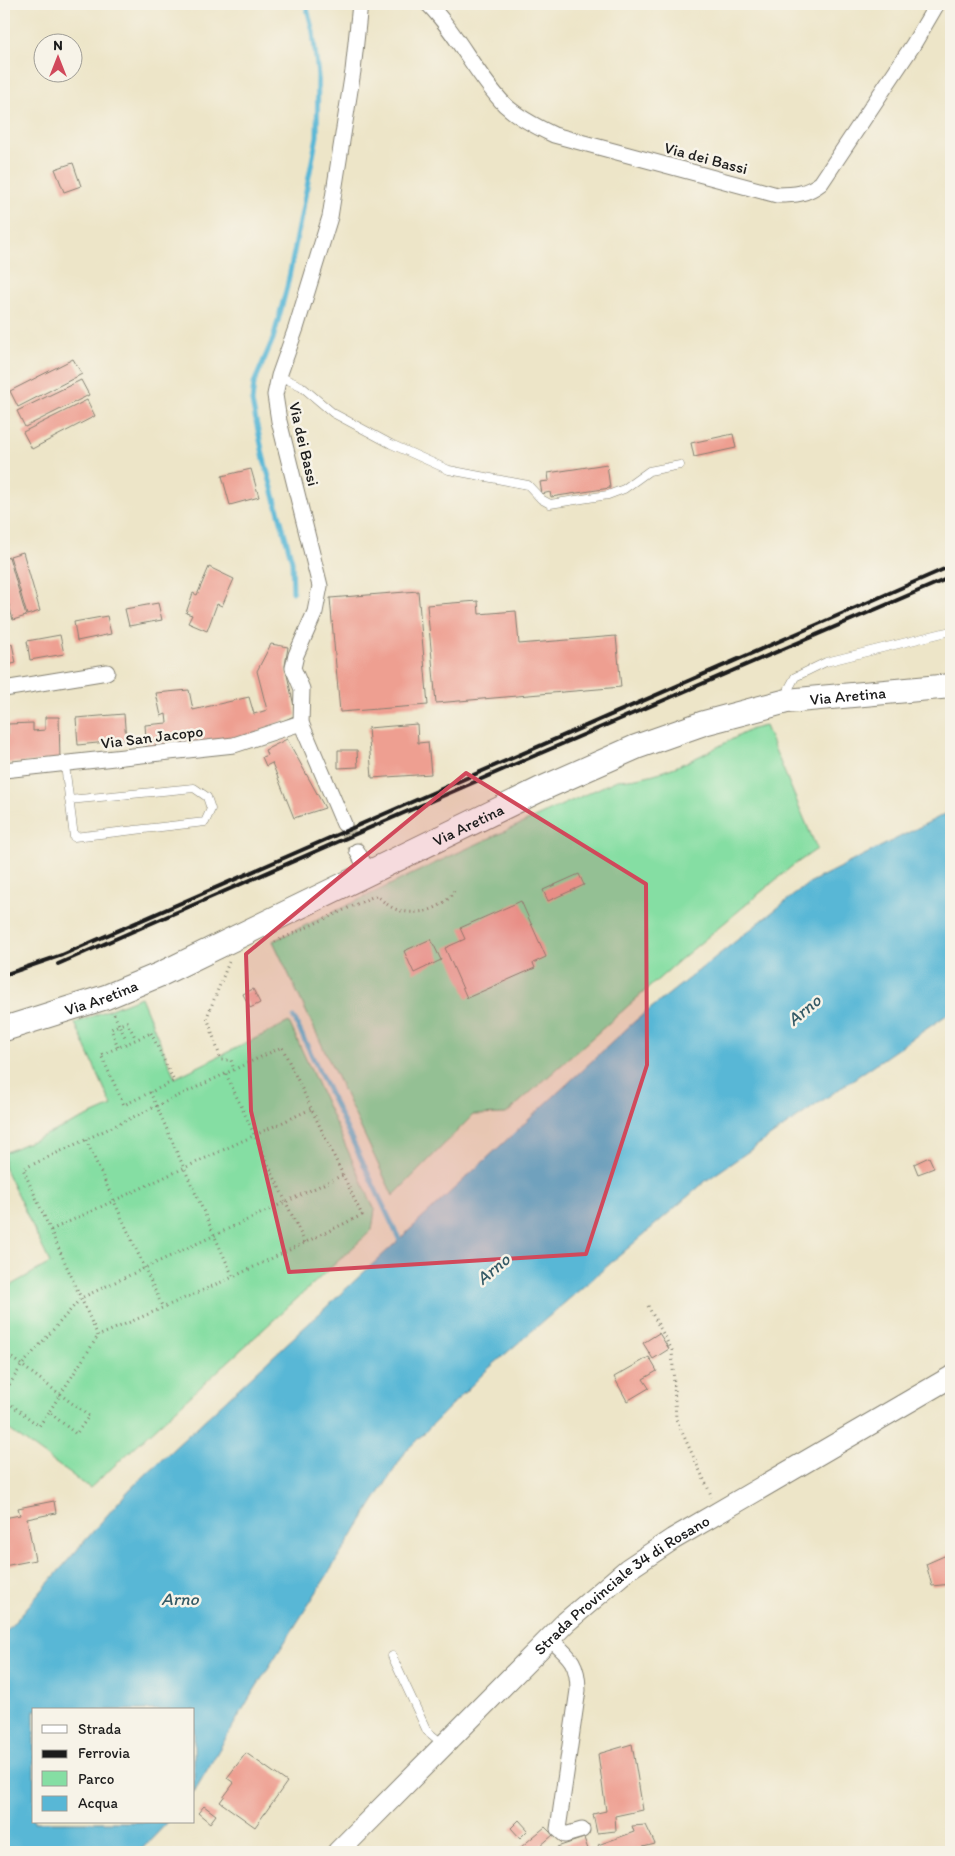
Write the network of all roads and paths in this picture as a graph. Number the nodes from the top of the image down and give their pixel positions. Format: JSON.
{"nodes":[{"id":1,"x":360,"y":4,"type":"edge"},
{"id":2,"x":428,"y":4,"type":"edge"},
{"id":3,"x":936,"y":4,"type":"edge"},
{"id":4,"x":279,"y":376,"type":"junction"},
{"id":5,"x":680,"y":464,"type":"dead end"},
{"id":6,"x":951,"y":631,"type":"edge"},
{"id":7,"x":107,"y":672,"type":"dead end"},
{"id":8,"x":951,"y":686,"type":"edge"},
{"id":9,"x":4,"y":690,"type":"edge"},
{"id":10,"x":787,"y":702,"type":"junction"},
{"id":11,"x":300,"y":723,"type":"junction"},
{"id":12,"x":65,"y":765,"type":"junction"},
{"id":13,"x":4,"y":770,"type":"edge"},
{"id":14,"x":69,"y":800,"type":"junction"},
{"id":15,"x":344,"y":824,"type":"tunnel mouth"},
{"id":16,"x":357,"y":851,"type":"tunnel mouth"},
{"id":17,"x":369,"y":873,"type":"junction"},
{"id":18,"x":455,"y":888,"type":"dead end"},
{"id":19,"x":273,"y":942,"type":"dead end"},
{"id":20,"x":231,"y":959,"type":"dead end"},
{"id":21,"x":128,"y":1024,"type":"dead end"},
{"id":22,"x":4,"y":1029,"type":"edge"},
{"id":23,"x":125,"y":1037,"type":"dead end"},
{"id":24,"x":136,"y":1039,"type":"junction"},
{"id":25,"x":118,"y":1047,"type":"junction"},
{"id":26,"x":234,"y":1070,"type":"junction"},
{"id":27,"x":226,"y":1074,"type":"junction"},
{"id":28,"x":150,"y":1092,"type":"junction"},
{"id":29,"x":157,"y":1107,"type":"junction"},
{"id":30,"x":312,"y":1109,"type":"junction"},
{"id":31,"x":254,"y":1135,"type":"junction"},
{"id":32,"x":86,"y":1140,"type":"junction"},
{"id":33,"x":184,"y":1168,"type":"junction"},
{"id":34,"x":343,"y":1175,"type":"junction"},
{"id":35,"x":114,"y":1201,"type":"junction"},
{"id":36,"x":286,"y":1202,"type":"junction"},
{"id":37,"x":51,"y":1230,"type":"junction"},
{"id":38,"x":215,"y":1235,"type":"junction"},
{"id":39,"x":304,"y":1243,"type":"junction"},
{"id":40,"x":145,"y":1268,"type":"junction"},
{"id":41,"x":233,"y":1277,"type":"junction"},
{"id":42,"x":81,"y":1298,"type":"junction"},
{"id":43,"x":648,"y":1306,"type":"dead end"},
{"id":44,"x":163,"y":1308,"type":"junction"},
{"id":45,"x":98,"y":1336,"type":"junction"},
{"id":46,"x":4,"y":1352,"type":"edge"},
{"id":47,"x":22,"y":1365,"type":"junction"},
{"id":48,"x":951,"y":1377,"type":"edge"},
{"id":49,"x":4,"y":1393,"type":"edge"},
{"id":50,"x":60,"y":1395,"type":"junction"},
{"id":51,"x":4,"y":1399,"type":"edge"},
{"id":52,"x":49,"y":1412,"type":"junction"},
{"id":53,"x":718,"y":1512,"type":"junction"},
{"id":54,"x":550,"y":1639,"type":"junction"},
{"id":55,"x":392,"y":1656,"type":"dead end"},
{"id":56,"x":445,"y":1746,"type":"junction"},
{"id":57,"x":582,"y":1830,"type":"dead end"},
{"id":58,"x":338,"y":1852,"type":"edge"}],
"edges":[{"from":1,"to":4,"type":"street","name":"Via dei Bassi"},
{"from":2,"to":3,"type":"street","name":"Via dei Bassi"},
{"from":4,"to":5,"type":"lane"},
{"from":4,"to":11,"type":"street","name":"Via dei Bassi"},
{"from":6,"to":10,"type":"lane"},
{"from":7,"to":9,"type":"street"},
{"from":8,"to":10,"type":"main road","name":"Via Aretina"},
{"from":10,"to":17,"type":"main road","name":"Via Aretina"},
{"from":11,"to":12,"type":"street","name":"Via San Jacopo"},
{"from":11,"to":15,"type":"street","name":"Via dei Bassi"},
{"from":12,"to":13,"type":"street","name":"Via San Jacopo"},
{"from":12,"to":14,"type":"lane"},
{"from":14,"to":14,"type":"lane"},
{"from":16,"to":17,"type":"street"},
{"from":17,"to":22,"type":"main road","name":"Via Aretina"},
{"from":18,"to":19,"type":"path"},
{"from":20,"to":26,"type":"path"},
{"from":21,"to":24,"type":"path"},
{"from":23,"to":25,"type":"path"},
{"from":24,"to":25,"type":"path"},
{"from":24,"to":28,"type":"path"},
{"from":25,"to":28,"type":"path"},
{"from":26,"to":27,"type":"path"},
{"from":26,"to":30,"type":"path"},
{"from":27,"to":29,"type":"path"},
{"from":27,"to":31,"type":"path"},
{"from":28,"to":29,"type":"path"},
{"from":29,"to":32,"type":"path"},
{"from":29,"to":33,"type":"path"},
{"from":30,"to":31,"type":"path"},
{"from":30,"to":34,"type":"path"},
{"from":31,"to":33,"type":"path"},
{"from":31,"to":36,"type":"path"},
{"from":32,"to":35,"type":"path"},
{"from":32,"to":37,"type":"path"},
{"from":33,"to":35,"type":"path"},
{"from":33,"to":38,"type":"path"},
{"from":34,"to":36,"type":"path"},
{"from":34,"to":39,"type":"path"},
{"from":35,"to":37,"type":"path"},
{"from":35,"to":40,"type":"path"},
{"from":36,"to":38,"type":"path"},
{"from":36,"to":39,"type":"path"},
{"from":37,"to":42,"type":"path"},
{"from":38,"to":40,"type":"path"},
{"from":38,"to":41,"type":"path"},
{"from":39,"to":41,"type":"path"},
{"from":40,"to":42,"type":"path"},
{"from":40,"to":44,"type":"path"},
{"from":41,"to":44,"type":"path"},
{"from":42,"to":45,"type":"path"},
{"from":42,"to":47,"type":"path"},
{"from":43,"to":53,"type":"path"},
{"from":44,"to":45,"type":"path"},
{"from":45,"to":50,"type":"path"},
{"from":46,"to":47,"type":"path"},
{"from":47,"to":49,"type":"path"},
{"from":47,"to":50,"type":"path"},
{"from":48,"to":53,"type":"main road","name":"Strada Provinciale 34 di Rosano"},
{"from":50,"to":52,"type":"path"},
{"from":50,"to":52,"type":"path"},
{"from":51,"to":52,"type":"path"},
{"from":53,"to":54,"type":"main road","name":"Strada Provinciale 34 di Rosano"},
{"from":54,"to":56,"type":"main road","name":"Strada Provinciale 34 di Rosano"},
{"from":54,"to":57,"type":"street"},
{"from":55,"to":56,"type":"lane"},
{"from":56,"to":58,"type":"main road","name":"Strada Provinciale 34 di Rosano"}]}
